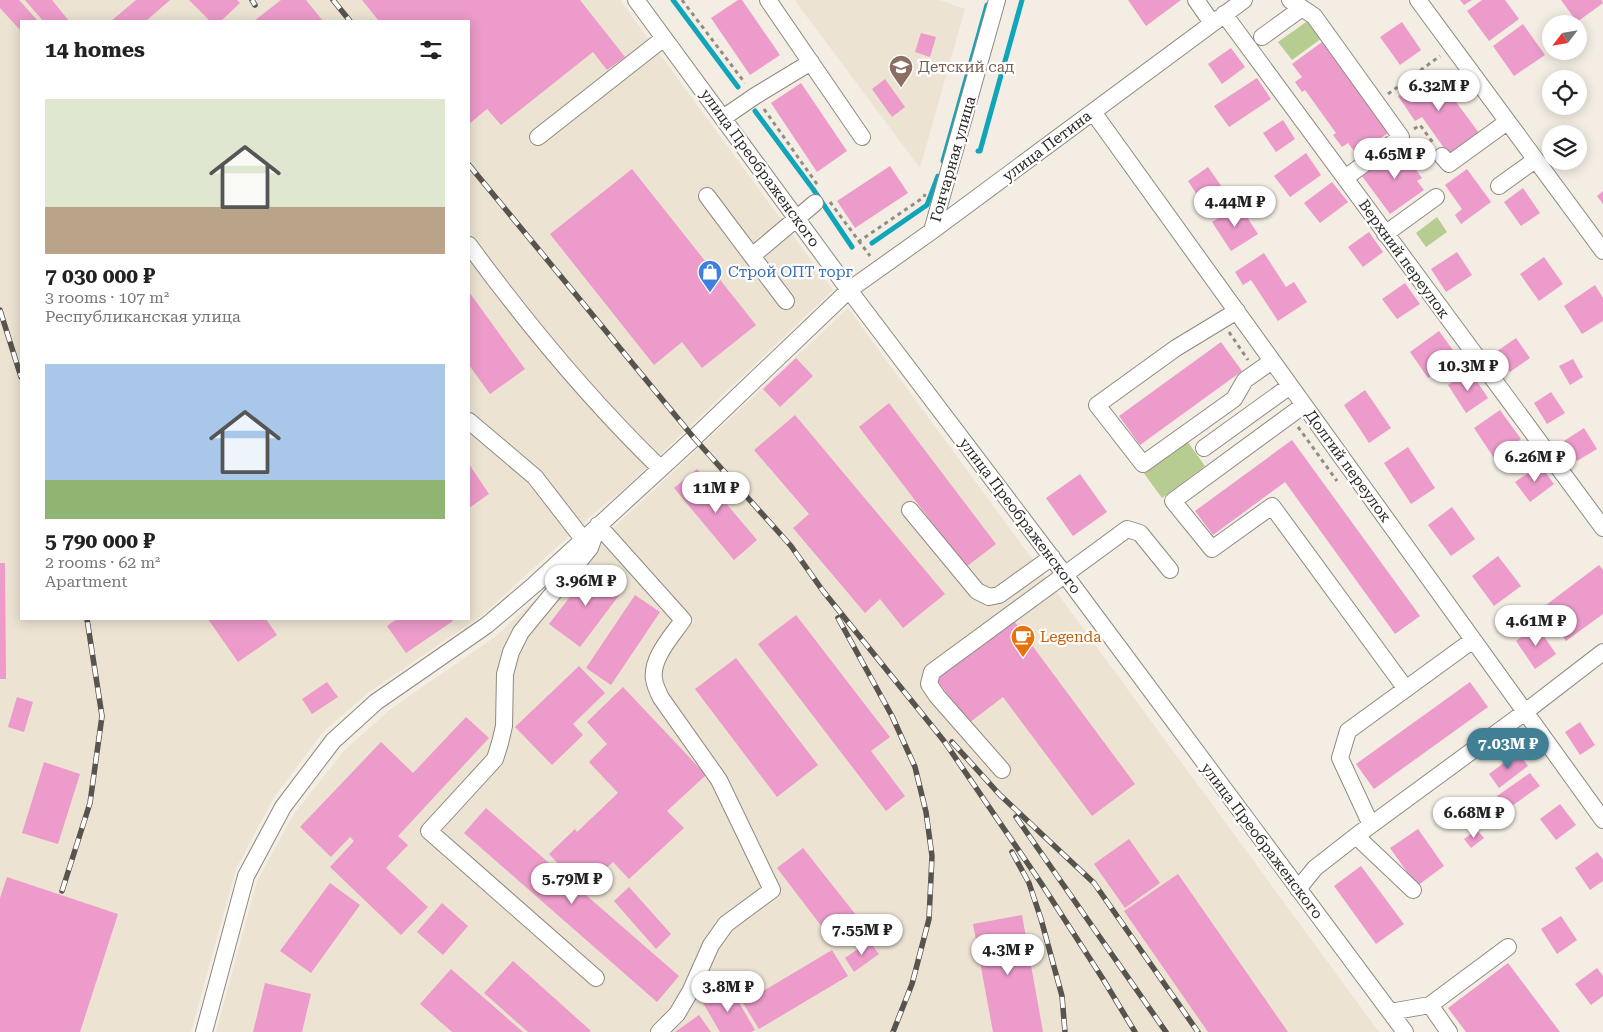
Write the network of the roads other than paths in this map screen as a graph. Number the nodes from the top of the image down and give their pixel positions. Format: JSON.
{"nodes":[{"id":1,"x":636,"y":0,"type":"edge"},
{"id":2,"x":768,"y":0,"type":"edge"},
{"id":3,"x":997,"y":0,"type":"edge"},
{"id":4,"x":1196,"y":0,"type":"edge"},
{"id":5,"x":1244,"y":0,"type":"edge"},
{"id":6,"x":1418,"y":0,"type":"edge"},
{"id":7,"x":1296,"y":4,"type":"edge"},
{"id":8,"x":1218,"y":19,"type":"junction"},
{"id":9,"x":1262,"y":37,"type":"dead end"},
{"id":10,"x":664,"y":38,"type":"junction"},
{"id":11,"x":811,"y":62,"type":"junction"},
{"id":12,"x":1093,"y":112,"type":"junction"},
{"id":13,"x":723,"y":118,"type":"junction"},
{"id":14,"x":1507,"y":122,"type":"junction"},
{"id":15,"x":538,"y":137,"type":"dead end"},
{"id":16,"x":862,"y":137,"type":"dead end"},
{"id":17,"x":1442,"y":156,"type":"road end"},
{"id":18,"x":1535,"y":160,"type":"junction"},
{"id":19,"x":1345,"y":178,"type":"junction"},
{"id":20,"x":1499,"y":186,"type":"dead end"},
{"id":21,"x":707,"y":196,"type":"dead end"},
{"id":22,"x":1436,"y":197,"type":"dead end"},
{"id":23,"x":823,"y":199,"type":"road end"},
{"id":24,"x":797,"y":218,"type":"junction"},
{"id":25,"x":932,"y":231,"type":"junction"},
{"id":26,"x":1385,"y":234,"type":"junction"},
{"id":27,"x":470,"y":246,"type":"edge"},
{"id":28,"x":1603,"y":251,"type":"edge"},
{"id":29,"x":752,"y":256,"type":"junction"},
{"id":30,"x":850,"y":290,"type":"junction"},
{"id":31,"x":786,"y":301,"type":"dead end"},
{"id":32,"x":1236,"y":311,"type":"junction"},
{"id":33,"x":1272,"y":361,"type":"junction"},
{"id":34,"x":1290,"y":386,"type":"junction"},
{"id":35,"x":1304,"y":405,"type":"junction"},
{"id":36,"x":470,"y":422,"type":"edge"},
{"id":37,"x":1204,"y":448,"type":"dead end"},
{"id":38,"x":660,"y":468,"type":"junction"},
{"id":39,"x":910,"y":510,"type":"dead end"},
{"id":40,"x":598,"y":525,"type":"junction"},
{"id":41,"x":1603,"y":528,"type":"edge"},
{"id":42,"x":583,"y":539,"type":"junction"},
{"id":43,"x":1052,"y":557,"type":"junction"},
{"id":44,"x":1170,"y":570,"type":"dead end"},
{"id":45,"x":1065,"y":575,"type":"junction"},
{"id":46,"x":1473,"y":640,"type":"junction"},
{"id":47,"x":1603,"y":652,"type":"edge"},
{"id":48,"x":1406,"y":689,"type":"junction"},
{"id":49,"x":1525,"y":712,"type":"junction"},
{"id":50,"x":1002,"y":770,"type":"dead end"},
{"id":51,"x":1603,"y":820,"type":"edge"},
{"id":52,"x":1371,"y":825,"type":"junction"},
{"id":53,"x":1356,"y":836,"type":"junction"},
{"id":54,"x":1298,"y":889,"type":"junction"},
{"id":55,"x":1413,"y":890,"type":"dead end"},
{"id":56,"x":1508,"y":947,"type":"dead end"},
{"id":57,"x":596,"y":978,"type":"dead end"},
{"id":58,"x":1430,"y":1005,"type":"junction"},
{"id":59,"x":1390,"y":1012,"type":"junction"},
{"id":60,"x":204,"y":1032,"type":"edge"},
{"id":61,"x":659,"y":1032,"type":"edge"},
{"id":62,"x":1405,"y":1032,"type":"edge"},
{"id":63,"x":1449,"y":1032,"type":"edge"}],
"edges":[{"from":1,"to":10,"type":"street","name":"улица Преображенского"},
{"from":2,"to":11,"type":"street"},
{"from":3,"to":25,"type":"street","name":"Гончарная улица"},
{"from":4,"to":8,"type":"street","name":"Верхний переулок"},
{"from":5,"to":8,"type":"street","name":"улица Петина"},
{"from":6,"to":14,"type":"street"},
{"from":7,"to":9,"type":"street"},
{"from":7,"to":19,"type":"street"},
{"from":8,"to":12,"type":"street","name":"улица Петина"},
{"from":8,"to":19,"type":"street","name":"Верхний переулок"},
{"from":10,"to":13,"type":"street","name":"улица Преображенского"},
{"from":10,"to":15,"type":"street"},
{"from":11,"to":13,"type":"street"},
{"from":11,"to":16,"type":"street"},
{"from":12,"to":25,"type":"street","name":"улица Петина"},
{"from":12,"to":32,"type":"street","name":"Долгий переулок"},
{"from":13,"to":24,"type":"street","name":"улица Преображенского"},
{"from":14,"to":17,"type":"street"},
{"from":14,"to":18,"type":"street"},
{"from":18,"to":20,"type":"street"},
{"from":18,"to":28,"type":"street"},
{"from":19,"to":26,"type":"street","name":"Верхний переулок"},
{"from":21,"to":29,"type":"street"},
{"from":22,"to":26,"type":"street"},
{"from":23,"to":24,"type":"street"},
{"from":24,"to":29,"type":"street"},
{"from":24,"to":30,"type":"street","name":"улица Преображенского"},
{"from":25,"to":30,"type":"street","name":"улица Петина"},
{"from":26,"to":41,"type":"street","name":"Верхний переулок"},
{"from":27,"to":38,"type":"street"},
{"from":29,"to":31,"type":"street"},
{"from":30,"to":38,"type":"street","name":"улица Петина"},
{"from":30,"to":43,"type":"street","name":"улица Преображенского"},
{"from":32,"to":33,"type":"street","name":"Долгий переулок"},
{"from":32,"to":33,"type":"street"},
{"from":33,"to":34,"type":"street","name":"Долгий переулок"},
{"from":34,"to":35,"type":"street","name":"Долгий переулок"},
{"from":34,"to":37,"type":"street"},
{"from":35,"to":46,"type":"street","name":"Долгий переулок"},
{"from":35,"to":48,"type":"street"},
{"from":36,"to":42,"type":"street"},
{"from":38,"to":40,"type":"street","name":"улица Петина"},
{"from":39,"to":43,"type":"street"},
{"from":40,"to":42,"type":"street","name":"улица Петина"},
{"from":40,"to":57,"type":"street"},
{"from":40,"to":61,"type":"street"},
{"from":42,"to":60,"type":"street","name":"улица Петина"},
{"from":43,"to":45,"type":"street","name":"улица Преображенского"},
{"from":44,"to":45,"type":"street"},
{"from":45,"to":50,"type":"street"},
{"from":45,"to":54,"type":"street","name":"улица Преображенского"},
{"from":46,"to":48,"type":"street"},
{"from":46,"to":49,"type":"street","name":"Долгий переулок"},
{"from":47,"to":49,"type":"street"},
{"from":48,"to":52,"type":"street"},
{"from":49,"to":51,"type":"street","name":"Долгий переулок"},
{"from":49,"to":52,"type":"street"},
{"from":52,"to":53,"type":"street"},
{"from":53,"to":54,"type":"street"},
{"from":53,"to":55,"type":"street"},
{"from":54,"to":59,"type":"street","name":"улица Преображенского"},
{"from":56,"to":58,"type":"street"},
{"from":58,"to":59,"type":"street"},
{"from":58,"to":63,"type":"street"},
{"from":59,"to":62,"type":"street","name":"улица Преображенского"}]}
